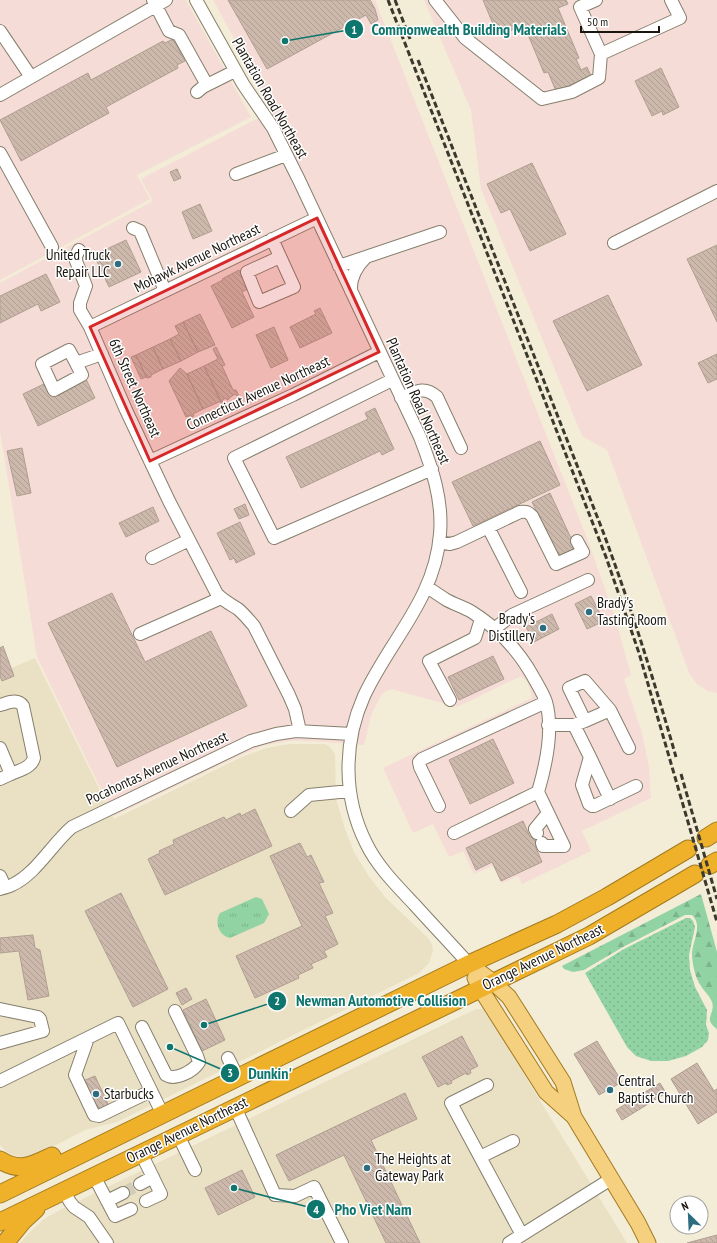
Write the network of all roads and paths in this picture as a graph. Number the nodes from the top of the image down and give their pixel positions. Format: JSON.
{"nodes":[{"id":1,"x":196,"y":0,"type":"edge"},
{"id":2,"x":435,"y":0,"type":"edge"},
{"id":3,"x":596,"y":0,"type":"edge"},
{"id":4,"x":671,"y":0,"type":"edge"},
{"id":5,"x":159,"y":2,"type":"edge"},
{"id":6,"x":0,"y":31,"type":"edge"},
{"id":7,"x":601,"y":54,"type":"junction"},
{"id":8,"x":235,"y":71,"type":"junction"},
{"id":9,"x":31,"y":77,"type":"junction"},
{"id":10,"x":207,"y":85,"type":"junction"},
{"id":11,"x":197,"y":92,"type":"dead end"},
{"id":12,"x":0,"y":95,"type":"edge"},
{"id":13,"x":0,"y":153,"type":"edge"},
{"id":14,"x":286,"y":155,"type":"junction"},
{"id":15,"x":236,"y":174,"type":"dead end"},
{"id":16,"x":717,"y":191,"type":"edge"},
{"id":17,"x":317,"y":218,"type":"junction"},
{"id":18,"x":133,"y":228,"type":"dead end"},
{"id":19,"x":440,"y":232,"type":"dead end"},
{"id":20,"x":272,"y":239,"type":"junction"},
{"id":21,"x":614,"y":243,"type":"dead end"},
{"id":22,"x":52,"y":247,"type":"dead end"},
{"id":23,"x":79,"y":250,"type":"dead end"},
{"id":24,"x":280,"y":257,"type":"dead end"},
{"id":25,"x":366,"y":257,"type":"junction"},
{"id":26,"x":339,"y":266,"type":"junction"},
{"id":27,"x":165,"y":291,"type":"junction"},
{"id":28,"x":351,"y":291,"type":"junction"},
{"id":29,"x":90,"y":328,"type":"junction"},
{"id":30,"x":379,"y":352,"type":"junction"},
{"id":31,"x":102,"y":354,"type":"junction"},
{"id":32,"x":76,"y":362,"type":"dead end"},
{"id":33,"x":392,"y":380,"type":"junction"},
{"id":34,"x":401,"y":398,"type":"junction"},
{"id":35,"x":462,"y":448,"type":"dead end"},
{"id":36,"x":150,"y":461,"type":"junction"},
{"id":37,"x":432,"y":468,"type":"junction"},
{"id":38,"x":488,"y":527,"type":"junction"},
{"id":39,"x":189,"y":540,"type":"junction"},
{"id":40,"x":577,"y":541,"type":"dead end"},
{"id":41,"x":439,"y":542,"type":"junction"},
{"id":42,"x":152,"y":558,"type":"dead end"},
{"id":43,"x":588,"y":580,"type":"dead end"},
{"id":44,"x":427,"y":587,"type":"junction"},
{"id":45,"x":521,"y":592,"type":"dead end"},
{"id":46,"x":221,"y":598,"type":"junction"},
{"id":47,"x":481,"y":619,"type":"junction"},
{"id":48,"x":494,"y":629,"type":"junction"},
{"id":49,"x":140,"y":634,"type":"dead end"},
{"id":50,"x":450,"y":700,"type":"dead end"},
{"id":51,"x":546,"y":702,"type":"junction"},
{"id":52,"x":0,"y":705,"type":"edge"},
{"id":53,"x":610,"y":710,"type":"junction"},
{"id":54,"x":580,"y":723,"type":"junction"},
{"id":55,"x":548,"y":725,"type":"junction"},
{"id":56,"x":300,"y":731,"type":"junction"},
{"id":57,"x":352,"y":734,"type":"junction"},
{"id":58,"x":0,"y":748,"type":"edge"},
{"id":59,"x":629,"y":748,"type":"dead end"},
{"id":60,"x":590,"y":757,"type":"junction"},
{"id":61,"x":6,"y":776,"type":"edge"},
{"id":62,"x":636,"y":786,"type":"dead end"},
{"id":63,"x":350,"y":791,"type":"junction"},
{"id":64,"x":538,"y":792,"type":"junction"},
{"id":65,"x":610,"y":799,"type":"junction"},
{"id":66,"x":439,"y":806,"type":"dead end"},
{"id":67,"x":291,"y":811,"type":"dead end"},
{"id":68,"x":548,"y":813,"type":"junction"},
{"id":69,"x":454,"y":833,"type":"dead end"},
{"id":70,"x":688,"y":849,"type":"dead end"},
{"id":71,"x":695,"y":874,"type":"dead end"},
{"id":72,"x":0,"y":876,"type":"edge"},
{"id":73,"x":2,"y":888,"type":"edge"},
{"id":74,"x":469,"y":964,"type":"junction"},
{"id":75,"x":486,"y":984,"type":"junction"},
{"id":76,"x":0,"y":1009,"type":"edge"},
{"id":77,"x":175,"y":1011,"type":"dead end"},
{"id":78,"x":142,"y":1027,"type":"dead end"},
{"id":79,"x":88,"y":1038,"type":"junction"},
{"id":80,"x":0,"y":1044,"type":"edge"},
{"id":81,"x":228,"y":1058,"type":"dead end"},
{"id":82,"x":166,"y":1075,"type":"junction"},
{"id":83,"x":238,"y":1078,"type":"junction"},
{"id":84,"x":0,"y":1081,"type":"edge"},
{"id":85,"x":487,"y":1085,"type":"dead end"},
{"id":86,"x":150,"y":1087,"type":"junction"},
{"id":87,"x":235,"y":1107,"type":"junction"},
{"id":88,"x":163,"y":1115,"type":"junction"},
{"id":89,"x":574,"y":1117,"type":"junction"},
{"id":90,"x":124,"y":1134,"type":"junction"},
{"id":91,"x":178,"y":1135,"type":"junction"},
{"id":92,"x":513,"y":1141,"type":"dead end"},
{"id":93,"x":141,"y":1153,"type":"junction"},
{"id":94,"x":480,"y":1157,"type":"junction"},
{"id":95,"x":0,"y":1160,"type":"edge"},
{"id":96,"x":194,"y":1170,"type":"dead end"},
{"id":97,"x":94,"y":1176,"type":"junction"},
{"id":98,"x":153,"y":1178,"type":"junction"},
{"id":99,"x":611,"y":1179,"type":"junction"},
{"id":100,"x":140,"y":1184,"type":"tunnel mouth"},
{"id":101,"x":64,"y":1191,"type":"junction"},
{"id":102,"x":123,"y":1193,"type":"tunnel mouth"},
{"id":103,"x":0,"y":1194,"type":"edge"},
{"id":104,"x":48,"y":1198,"type":"junction"},
{"id":105,"x":107,"y":1201,"type":"junction"},
{"id":106,"x":146,"y":1201,"type":"dead end"},
{"id":107,"x":131,"y":1209,"type":"dead end"},
{"id":108,"x":0,"y":1222,"type":"edge"},
{"id":109,"x":522,"y":1234,"type":"junction"},
{"id":110,"x":5,"y":1243,"type":"edge"},
{"id":111,"x":107,"y":1243,"type":"edge"},
{"id":112,"x":342,"y":1243,"type":"edge"},
{"id":113,"x":509,"y":1243,"type":"edge"},
{"id":114,"x":648,"y":1243,"type":"edge"}],
"edges":[{"from":1,"to":8,"type":"street","name":"Plantation Road Northeast"},
{"from":2,"to":7,"type":"street"},
{"from":3,"to":7,"type":"street"},
{"from":4,"to":7,"type":"street"},
{"from":5,"to":9,"type":"street"},
{"from":5,"to":10,"type":"street"},
{"from":6,"to":9,"type":"street"},
{"from":8,"to":10,"type":"street"},
{"from":8,"to":14,"type":"street","name":"Plantation Road Northeast"},
{"from":9,"to":12,"type":"street"},
{"from":10,"to":11,"type":"street"},
{"from":13,"to":22,"type":"street"},
{"from":14,"to":15,"type":"street"},
{"from":14,"to":17,"type":"street","name":"Plantation Road Northeast"},
{"from":16,"to":21,"type":"street"},
{"from":17,"to":20,"type":"street","name":"Mohawk Avenue Northeast"},
{"from":17,"to":26,"type":"street","name":"Plantation Road Northeast"},
{"from":18,"to":27,"type":"street"},
{"from":19,"to":25,"type":"street"},
{"from":20,"to":24,"type":"street"},
{"from":20,"to":27,"type":"street","name":"Mohawk Avenue Northeast"},
{"from":23,"to":29,"type":"street","name":"6th Street Northeast"},
{"from":25,"to":26,"type":"street"},
{"from":25,"to":28,"type":"street"},
{"from":26,"to":28,"type":"street","name":"Plantation Road Northeast"},
{"from":27,"to":29,"type":"street","name":"Mohawk Avenue Northeast"},
{"from":28,"to":30,"type":"street","name":"Plantation Road Northeast"},
{"from":29,"to":31,"type":"street","name":"6th Street Northeast"},
{"from":30,"to":33,"type":"street","name":"Plantation Road Northeast"},
{"from":30,"to":36,"type":"street","name":"Connecticut Avenue Northeast"},
{"from":31,"to":32,"type":"street"},
{"from":31,"to":36,"type":"street","name":"6th Street Northeast"},
{"from":33,"to":34,"type":"street","name":"Plantation Road Northeast"},
{"from":33,"to":37,"type":"street"},
{"from":34,"to":35,"type":"street"},
{"from":34,"to":37,"type":"street","name":"Plantation Road Northeast"},
{"from":36,"to":39,"type":"street","name":"6th Street Northeast"},
{"from":37,"to":41,"type":"street","name":"Plantation Road Northeast"},
{"from":38,"to":40,"type":"street"},
{"from":38,"to":41,"type":"street"},
{"from":38,"to":45,"type":"street"},
{"from":39,"to":42,"type":"street"},
{"from":39,"to":46,"type":"street","name":"6th Street Northeast"},
{"from":41,"to":44,"type":"street","name":"Plantation Road Northeast"},
{"from":43,"to":48,"type":"street"},
{"from":44,"to":47,"type":"street"},
{"from":44,"to":57,"type":"street","name":"Plantation Road Northeast"},
{"from":46,"to":49,"type":"street"},
{"from":46,"to":56,"type":"street"},
{"from":47,"to":48,"type":"street"},
{"from":47,"to":50,"type":"street"},
{"from":48,"to":51,"type":"street"},
{"from":51,"to":55,"type":"street"},
{"from":51,"to":66,"type":"street"},
{"from":52,"to":61,"type":"street"},
{"from":53,"to":54,"type":"street"},
{"from":53,"to":54,"type":"street"},
{"from":53,"to":59,"type":"street"},
{"from":54,"to":55,"type":"street"},
{"from":54,"to":60,"type":"street"},
{"from":55,"to":64,"type":"street"},
{"from":56,"to":57,"type":"street","name":"Pocahontas Avenue Northeast"},
{"from":56,"to":73,"type":"street","name":"Pocahontas Avenue Northeast"},
{"from":57,"to":63,"type":"street","name":"Plantation Road Northeast"},
{"from":58,"to":61,"type":"street"},
{"from":60,"to":65,"type":"street"},
{"from":60,"to":65,"type":"street"},
{"from":62,"to":65,"type":"street"},
{"from":63,"to":67,"type":"street"},
{"from":63,"to":74,"type":"street","name":"Plantation Road Northeast"},
{"from":64,"to":68,"type":"street"},
{"from":64,"to":69,"type":"street"},
{"from":68,"to":68,"type":"street"},
{"from":70,"to":74,"type":"highway","name":"Orange Avenue Northeast"},
{"from":71,"to":75,"type":"highway","name":"Orange Avenue Northeast"},
{"from":72,"to":73,"type":"street"},
{"from":74,"to":75,"type":"main road"},
{"from":74,"to":83,"type":"highway","name":"Orange Avenue Northeast"},
{"from":75,"to":87,"type":"highway","name":"Orange Avenue Northeast"},
{"from":75,"to":89,"type":"main road"},
{"from":75,"to":89,"type":"main road"},
{"from":76,"to":80,"type":"street"},
{"from":77,"to":82,"type":"street"},
{"from":78,"to":82,"type":"street"},
{"from":79,"to":84,"type":"street"},
{"from":79,"to":86,"type":"street"},
{"from":79,"to":86,"type":"street"},
{"from":81,"to":83,"type":"street"},
{"from":82,"to":86,"type":"street"},
{"from":83,"to":88,"type":"highway","name":"Orange Avenue Northeast"},
{"from":85,"to":94,"type":"street"},
{"from":86,"to":88,"type":"street"},
{"from":87,"to":91,"type":"highway","name":"Orange Avenue Northeast"},
{"from":87,"to":112,"type":"street"},
{"from":88,"to":90,"type":"highway","name":"Orange Avenue Northeast"},
{"from":89,"to":99,"type":"main road"},
{"from":90,"to":95,"type":"highway"},
{"from":90,"to":103,"type":"highway","name":"Orange Avenue Northeast"},
{"from":91,"to":93,"type":"highway","name":"Orange Avenue Northeast"},
{"from":91,"to":96,"type":"street"},
{"from":92,"to":94,"type":"street"},
{"from":93,"to":97,"type":"highway","name":"Orange Avenue Northeast"},
{"from":93,"to":98,"type":"street"},
{"from":94,"to":109,"type":"street"},
{"from":97,"to":101,"type":"highway","name":"Orange Avenue Northeast"},
{"from":97,"to":105,"type":"street"},
{"from":98,"to":100,"type":"street"},
{"from":98,"to":106,"type":"street"},
{"from":99,"to":109,"type":"street"},
{"from":99,"to":114,"type":"main road"},
{"from":101,"to":104,"type":"highway","name":"Orange Avenue Northeast"},
{"from":101,"to":111,"type":"street"},
{"from":102,"to":105,"type":"street"},
{"from":104,"to":108,"type":"highway","name":"Orange Avenue Northeast"},
{"from":104,"to":110,"type":"highway"},
{"from":105,"to":107,"type":"street"},
{"from":109,"to":113,"type":"street"}]}
